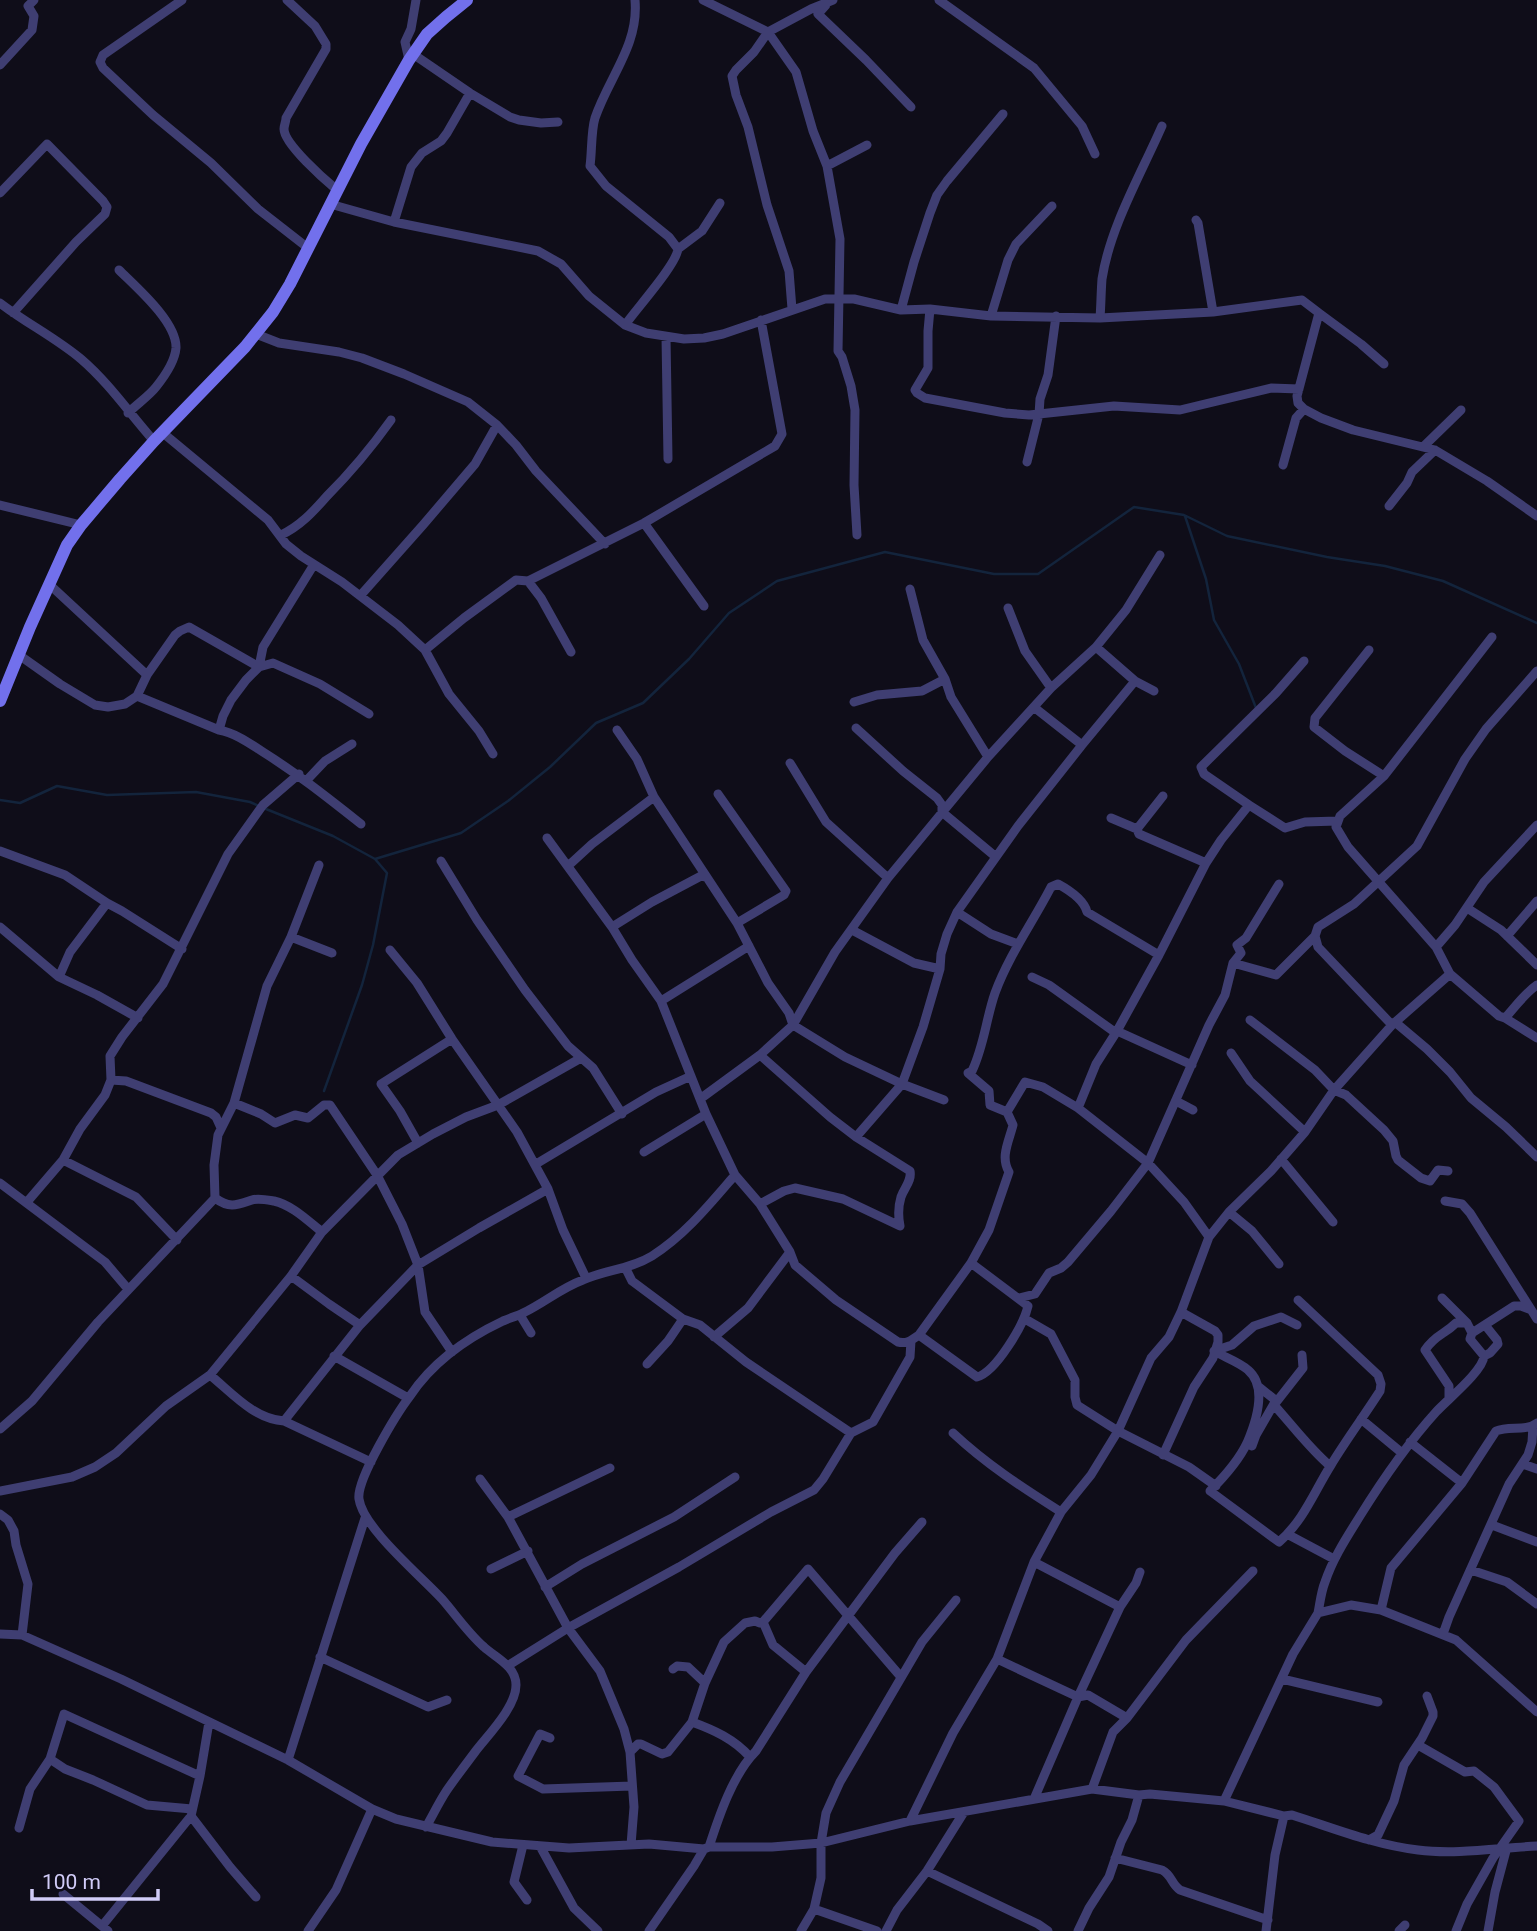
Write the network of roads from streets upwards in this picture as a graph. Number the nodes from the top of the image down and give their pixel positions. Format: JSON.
{"nodes":[{"id":1,"x":33,"y":0,"type":"edge"},
{"id":2,"x":182,"y":0,"type":"edge"},
{"id":3,"x":287,"y":0,"type":"edge"},
{"id":4,"x":416,"y":0,"type":"edge"},
{"id":5,"x":467,"y":0,"type":"edge"},
{"id":6,"x":635,"y":0,"type":"edge"},
{"id":7,"x":704,"y":0,"type":"edge"},
{"id":8,"x":804,"y":0,"type":"edge"},
{"id":9,"x":939,"y":0,"type":"edge"},
{"id":10,"x":831,"y":1,"type":"edge"},
{"id":11,"x":811,"y":9,"type":"junction"},
{"id":12,"x":768,"y":32,"type":"junction"},
{"id":13,"x":411,"y":57,"type":"junction"},
{"id":14,"x":0,"y":65,"type":"edge"},
{"id":15,"x":470,"y":93,"type":"junction"},
{"id":16,"x":911,"y":107,"type":"dead end"},
{"id":17,"x":1003,"y":114,"type":"dead end"},
{"id":18,"x":558,"y":121,"type":"dead end"},
{"id":19,"x":1161,"y":126,"type":"dead end"},
{"id":20,"x":867,"y":145,"type":"dead end"},
{"id":21,"x":1096,"y":154,"type":"dead end"},
{"id":22,"x":827,"y":166,"type":"junction"},
{"id":23,"x":337,"y":190,"type":"junction"},
{"id":24,"x":0,"y":193,"type":"edge"},
{"id":25,"x":720,"y":203,"type":"dead end"},
{"id":26,"x":330,"y":204,"type":"junction"},
{"id":27,"x":1052,"y":206,"type":"dead end"},
{"id":28,"x":1196,"y":220,"type":"dead end"},
{"id":29,"x":394,"y":222,"type":"junction"},
{"id":30,"x":308,"y":248,"type":"junction"},
{"id":31,"x":678,"y":249,"type":"junction"},
{"id":32,"x":119,"y":270,"type":"dead end"},
{"id":33,"x":839,"y":300,"type":"junction"},
{"id":34,"x":0,"y":303,"type":"edge"},
{"id":35,"x":792,"y":309,"type":"junction"},
{"id":36,"x":930,"y":309,"type":"junction"},
{"id":37,"x":901,"y":310,"type":"junction"},
{"id":38,"x":1213,"y":312,"type":"junction"},
{"id":39,"x":13,"y":313,"type":"junction"},
{"id":40,"x":1320,"y":313,"type":"junction"},
{"id":41,"x":991,"y":316,"type":"junction"},
{"id":42,"x":1056,"y":316,"type":"junction"},
{"id":43,"x":1100,"y":318,"type":"junction"},
{"id":44,"x":761,"y":320,"type":"junction"},
{"id":45,"x":625,"y":324,"type":"junction"},
{"id":46,"x":256,"y":334,"type":"junction"},
{"id":47,"x":666,"y":337,"type":"junction"},
{"id":48,"x":1384,"y":363,"type":"dead end"},
{"id":49,"x":1299,"y":389,"type":"junction"},
{"id":50,"x":1304,"y":409,"type":"junction"},
{"id":51,"x":1461,"y":411,"type":"dead end"},
{"id":52,"x":128,"y":412,"type":"junction"},
{"id":53,"x":1039,"y":414,"type":"junction"},
{"id":54,"x":391,"y":420,"type":"dead end"},
{"id":55,"x":497,"y":425,"type":"junction"},
{"id":56,"x":159,"y":437,"type":"junction"},
{"id":57,"x":1423,"y":447,"type":"junction"},
{"id":58,"x":1435,"y":450,"type":"junction"},
{"id":59,"x":668,"y":459,"type":"dead end"},
{"id":60,"x":1027,"y":462,"type":"dead end"},
{"id":61,"x":1283,"y":465,"type":"dead end"},
{"id":62,"x":2,"y":504,"type":"edge"},
{"id":63,"x":1390,"y":506,"type":"dead end"},
{"id":64,"x":1537,"y":516,"type":"edge"},
{"id":65,"x":644,"y":523,"type":"junction"},
{"id":66,"x":81,"y":524,"type":"junction"},
{"id":67,"x":281,"y":535,"type":"junction"},
{"id":68,"x":857,"y":535,"type":"dead end"},
{"id":69,"x":605,"y":544,"type":"junction"},
{"id":70,"x":1160,"y":555,"type":"dead end"},
{"id":71,"x":313,"y":566,"type":"junction"},
{"id":72,"x":528,"y":582,"type":"junction"},
{"id":73,"x":50,"y":585,"type":"junction"},
{"id":74,"x":910,"y":589,"type":"dead end"},
{"id":75,"x":360,"y":596,"type":"junction"},
{"id":76,"x":704,"y":606,"type":"dead end"},
{"id":77,"x":1008,"y":608,"type":"dead end"},
{"id":78,"x":1492,"y":637,"type":"dead end"},
{"id":79,"x":263,"y":647,"type":"junction"},
{"id":80,"x":1096,"y":647,"type":"junction"},
{"id":81,"x":425,"y":650,"type":"junction"},
{"id":82,"x":1369,"y":650,"type":"dead end"},
{"id":83,"x":571,"y":652,"type":"dead end"},
{"id":84,"x":19,"y":655,"type":"junction"},
{"id":85,"x":1304,"y":661,"type":"dead end"},
{"id":86,"x":273,"y":663,"type":"junction"},
{"id":87,"x":259,"y":667,"type":"junction"},
{"id":88,"x":1537,"y":671,"type":"edge"},
{"id":89,"x":147,"y":675,"type":"junction"},
{"id":90,"x":945,"y":679,"type":"junction"},
{"id":91,"x":4,"y":681,"type":"edge"},
{"id":92,"x":1135,"y":681,"type":"junction"},
{"id":93,"x":1051,"y":688,"type":"junction"},
{"id":94,"x":1154,"y":691,"type":"dead end"},
{"id":95,"x":137,"y":696,"type":"junction"},
{"id":96,"x":0,"y":701,"type":"edge"},
{"id":97,"x":855,"y":702,"type":"dead end"},
{"id":98,"x":1035,"y":708,"type":"junction"},
{"id":99,"x":369,"y":714,"type":"dead end"},
{"id":100,"x":856,"y":728,"type":"dead end"},
{"id":101,"x":219,"y":730,"type":"junction"},
{"id":102,"x":617,"y":730,"type":"dead end"},
{"id":103,"x":352,"y":744,"type":"dead end"},
{"id":104,"x":1082,"y":745,"type":"junction"},
{"id":105,"x":493,"y":754,"type":"dead end"},
{"id":106,"x":988,"y":757,"type":"junction"},
{"id":107,"x":790,"y":763,"type":"dead end"},
{"id":108,"x":1384,"y":776,"type":"junction"},
{"id":109,"x":303,"y":778,"type":"junction"},
{"id":110,"x":718,"y":794,"type":"dead end"},
{"id":111,"x":1163,"y":796,"type":"dead end"},
{"id":112,"x":654,"y":797,"type":"junction"},
{"id":113,"x":1249,"y":805,"type":"junction"},
{"id":114,"x":942,"y":812,"type":"junction"},
{"id":115,"x":1111,"y":818,"type":"dead end"},
{"id":116,"x":1337,"y":821,"type":"junction"},
{"id":117,"x":361,"y":824,"type":"dead end"},
{"id":118,"x":1537,"y":825,"type":"edge"},
{"id":119,"x":1137,"y":829,"type":"junction"},
{"id":120,"x":547,"y":838,"type":"dead end"},
{"id":121,"x":0,"y":852,"type":"edge"},
{"id":122,"x":996,"y":857,"type":"junction"},
{"id":123,"x":441,"y":861,"type":"dead end"},
{"id":124,"x":1206,"y":863,"type":"junction"},
{"id":125,"x":319,"y":865,"type":"dead end"},
{"id":126,"x":568,"y":866,"type":"junction"},
{"id":127,"x":706,"y":877,"type":"junction"},
{"id":128,"x":888,"y":878,"type":"junction"},
{"id":129,"x":1379,"y":882,"type":"junction"},
{"id":130,"x":1279,"y":884,"type":"dead end"},
{"id":131,"x":1537,"y":901,"type":"edge"},
{"id":132,"x":107,"y":903,"type":"junction"},
{"id":133,"x":1467,"y":908,"type":"junction"},
{"id":134,"x":957,"y":912,"type":"junction"},
{"id":135,"x":737,"y":923,"type":"junction"},
{"id":136,"x":0,"y":927,"type":"edge"},
{"id":137,"x":612,"y":927,"type":"junction"},
{"id":138,"x":852,"y":930,"type":"junction"},
{"id":139,"x":1315,"y":936,"type":"junction"},
{"id":140,"x":1507,"y":936,"type":"junction"},
{"id":141,"x":291,"y":937,"type":"junction"},
{"id":142,"x":1018,"y":944,"type":"junction"},
{"id":143,"x":749,"y":946,"type":"junction"},
{"id":144,"x":1436,"y":947,"type":"junction"},
{"id":145,"x":182,"y":949,"type":"junction"},
{"id":146,"x":390,"y":950,"type":"dead end"},
{"id":147,"x":331,"y":953,"type":"dead end"},
{"id":148,"x":1158,"y":955,"type":"junction"},
{"id":149,"x":1233,"y":963,"type":"junction"},
{"id":150,"x":1537,"y":965,"type":"edge"},
{"id":151,"x":940,"y":970,"type":"junction"},
{"id":152,"x":1450,"y":974,"type":"junction"},
{"id":153,"x":59,"y":977,"type":"junction"},
{"id":154,"x":1032,"y":977,"type":"dead end"},
{"id":155,"x":1537,"y":985,"type":"edge"},
{"id":156,"x":661,"y":1001,"type":"junction"},
{"id":157,"x":138,"y":1018,"type":"junction"},
{"id":158,"x":1504,"y":1018,"type":"junction"},
{"id":159,"x":1250,"y":1020,"type":"dead end"},
{"id":160,"x":1393,"y":1023,"type":"junction"},
{"id":161,"x":793,"y":1025,"type":"junction"},
{"id":162,"x":1117,"y":1032,"type":"junction"},
{"id":163,"x":1537,"y":1038,"type":"edge"},
{"id":164,"x":452,"y":1039,"type":"junction"},
{"id":165,"x":1231,"y":1053,"type":"dead end"},
{"id":166,"x":760,"y":1055,"type":"junction"},
{"id":167,"x":581,"y":1058,"type":"junction"},
{"id":168,"x":1192,"y":1065,"type":"junction"},
{"id":169,"x":691,"y":1076,"type":"junction"},
{"id":170,"x":111,"y":1080,"type":"junction"},
{"id":171,"x":902,"y":1084,"type":"junction"},
{"id":172,"x":1334,"y":1090,"type":"junction"},
{"id":173,"x":700,"y":1098,"type":"junction"},
{"id":174,"x":944,"y":1100,"type":"dead end"},
{"id":175,"x":1176,"y":1101,"type":"junction"},
{"id":176,"x":234,"y":1103,"type":"junction"},
{"id":177,"x":498,"y":1105,"type":"junction"},
{"id":178,"x":1078,"y":1108,"type":"junction"},
{"id":179,"x":1193,"y":1110,"type":"dead end"},
{"id":180,"x":1007,"y":1112,"type":"junction"},
{"id":181,"x":622,"y":1114,"type":"junction"},
{"id":182,"x":706,"y":1114,"type":"junction"},
{"id":183,"x":221,"y":1128,"type":"junction"},
{"id":184,"x":1305,"y":1132,"type":"junction"},
{"id":185,"x":856,"y":1137,"type":"junction"},
{"id":186,"x":418,"y":1143,"type":"junction"},
{"id":187,"x":644,"y":1152,"type":"dead end"},
{"id":188,"x":1537,"y":1157,"type":"edge"},
{"id":189,"x":1282,"y":1159,"type":"junction"},
{"id":190,"x":63,"y":1160,"type":"junction"},
{"id":191,"x":1148,"y":1163,"type":"junction"},
{"id":192,"x":536,"y":1164,"type":"junction"},
{"id":193,"x":1448,"y":1171,"type":"dead end"},
{"id":194,"x":377,"y":1175,"type":"junction"},
{"id":195,"x":735,"y":1175,"type":"junction"},
{"id":196,"x":0,"y":1183,"type":"edge"},
{"id":197,"x":548,"y":1189,"type":"junction"},
{"id":198,"x":215,"y":1198,"type":"junction"},
{"id":199,"x":1445,"y":1201,"type":"dead end"},
{"id":200,"x":27,"y":1202,"type":"junction"},
{"id":201,"x":760,"y":1204,"type":"junction"},
{"id":202,"x":1229,"y":1212,"type":"junction"},
{"id":203,"x":1333,"y":1222,"type":"dead end"},
{"id":204,"x":322,"y":1232,"type":"junction"},
{"id":205,"x":1209,"y":1237,"type":"junction"},
{"id":206,"x":177,"y":1240,"type":"junction"},
{"id":207,"x":790,"y":1252,"type":"junction"},
{"id":208,"x":971,"y":1263,"type":"junction"},
{"id":209,"x":418,"y":1265,"type":"junction"},
{"id":210,"x":1279,"y":1265,"type":"dead end"},
{"id":211,"x":625,"y":1267,"type":"junction"},
{"id":212,"x":291,"y":1276,"type":"junction"},
{"id":213,"x":586,"y":1278,"type":"junction"},
{"id":214,"x":128,"y":1289,"type":"junction"},
{"id":215,"x":1019,"y":1298,"type":"junction"},
{"id":216,"x":1443,"y":1298,"type":"dead end"},
{"id":217,"x":1298,"y":1300,"type":"dead end"},
{"id":218,"x":1529,"y":1309,"type":"junction"},
{"id":219,"x":1181,"y":1312,"type":"junction"},
{"id":220,"x":520,"y":1315,"type":"junction"},
{"id":221,"x":682,"y":1318,"type":"junction"},
{"id":222,"x":1025,"y":1319,"type":"junction"},
{"id":223,"x":1537,"y":1319,"type":"edge"},
{"id":224,"x":1467,"y":1324,"type":"junction"},
{"id":225,"x":360,"y":1325,"type":"junction"},
{"id":226,"x":1297,"y":1325,"type":"dead end"},
{"id":227,"x":1485,"y":1325,"type":"junction"},
{"id":228,"x":531,"y":1334,"type":"dead end"},
{"id":229,"x":1472,"y":1334,"type":"junction"},
{"id":230,"x":714,"y":1337,"type":"junction"},
{"id":231,"x":915,"y":1338,"type":"junction"},
{"id":232,"x":1214,"y":1351,"type":"junction"},
{"id":233,"x":452,"y":1352,"type":"junction"},
{"id":234,"x":1302,"y":1355,"type":"dead end"},
{"id":235,"x":334,"y":1356,"type":"junction"},
{"id":236,"x":1484,"y":1356,"type":"junction"},
{"id":237,"x":647,"y":1364,"type":"dead end"},
{"id":238,"x":210,"y":1376,"type":"junction"},
{"id":239,"x":1259,"y":1387,"type":"junction"},
{"id":240,"x":1449,"y":1397,"type":"junction"},
{"id":241,"x":408,"y":1398,"type":"junction"},
{"id":242,"x":1274,"y":1405,"type":"junction"},
{"id":243,"x":1361,"y":1419,"type":"junction"},
{"id":244,"x":284,"y":1421,"type":"junction"},
{"id":245,"x":1535,"y":1424,"type":"edge"},
{"id":246,"x":0,"y":1429,"type":"edge"},
{"id":247,"x":1118,"y":1431,"type":"junction"},
{"id":248,"x":850,"y":1433,"type":"junction"},
{"id":249,"x":953,"y":1433,"type":"dead end"},
{"id":250,"x":1410,"y":1442,"type":"junction"},
{"id":251,"x":1242,"y":1451,"type":"junction"},
{"id":252,"x":1402,"y":1453,"type":"junction"},
{"id":253,"x":1163,"y":1455,"type":"junction"},
{"id":254,"x":371,"y":1462,"type":"junction"},
{"id":255,"x":1523,"y":1464,"type":"junction"},
{"id":256,"x":1330,"y":1466,"type":"junction"},
{"id":257,"x":610,"y":1468,"type":"dead end"},
{"id":258,"x":1537,"y":1469,"type":"edge"},
{"id":259,"x":735,"y":1477,"type":"dead end"},
{"id":260,"x":480,"y":1479,"type":"dead end"},
{"id":261,"x":1462,"y":1483,"type":"junction"},
{"id":262,"x":1216,"y":1486,"type":"junction"},
{"id":263,"x":0,"y":1491,"type":"edge"},
{"id":264,"x":1061,"y":1512,"type":"junction"},
{"id":265,"x":0,"y":1514,"type":"edge"},
{"id":266,"x":508,"y":1517,"type":"junction"},
{"id":267,"x":365,"y":1518,"type":"junction"},
{"id":268,"x":922,"y":1522,"type":"dead end"},
{"id":269,"x":1492,"y":1525,"type":"junction"},
{"id":270,"x":1287,"y":1534,"type":"junction"},
{"id":271,"x":1537,"y":1542,"type":"edge"},
{"id":272,"x":528,"y":1551,"type":"junction"},
{"id":273,"x":1334,"y":1559,"type":"junction"},
{"id":274,"x":1034,"y":1562,"type":"junction"},
{"id":275,"x":491,"y":1569,"type":"dead end"},
{"id":276,"x":1471,"y":1570,"type":"junction"},
{"id":277,"x":1253,"y":1571,"type":"dead end"},
{"id":278,"x":1140,"y":1572,"type":"dead end"},
{"id":279,"x":545,"y":1587,"type":"junction"},
{"id":280,"x":956,"y":1600,"type":"dead end"},
{"id":281,"x":1537,"y":1604,"type":"edge"},
{"id":282,"x":1121,"y":1607,"type":"junction"},
{"id":283,"x":1381,"y":1610,"type":"junction"},
{"id":284,"x":1318,"y":1613,"type":"junction"},
{"id":285,"x":848,"y":1616,"type":"junction"},
{"id":286,"x":763,"y":1622,"type":"junction"},
{"id":287,"x":568,"y":1628,"type":"junction"},
{"id":288,"x":0,"y":1634,"type":"edge"},
{"id":289,"x":1443,"y":1634,"type":"junction"},
{"id":290,"x":22,"y":1635,"type":"junction"},
{"id":291,"x":320,"y":1657,"type":"junction"},
{"id":292,"x":997,"y":1660,"type":"junction"},
{"id":293,"x":509,"y":1665,"type":"junction"},
{"id":294,"x":673,"y":1668,"type":"dead end"},
{"id":295,"x":806,"y":1672,"type":"junction"},
{"id":296,"x":901,"y":1677,"type":"junction"},
{"id":297,"x":1282,"y":1679,"type":"junction"},
{"id":298,"x":705,"y":1683,"type":"junction"},
{"id":299,"x":1078,"y":1696,"type":"junction"},
{"id":300,"x":1427,"y":1696,"type":"dead end"},
{"id":301,"x":447,"y":1700,"type":"dead end"},
{"id":302,"x":1378,"y":1702,"type":"dead end"},
{"id":303,"x":1537,"y":1712,"type":"edge"},
{"id":304,"x":1127,"y":1718,"type":"junction"},
{"id":305,"x":209,"y":1722,"type":"junction"},
{"id":306,"x":692,"y":1722,"type":"junction"},
{"id":307,"x":550,"y":1738,"type":"dead end"},
{"id":308,"x":1418,"y":1745,"type":"junction"},
{"id":309,"x":630,"y":1752,"type":"junction"},
{"id":310,"x":750,"y":1757,"type":"junction"},
{"id":311,"x":50,"y":1759,"type":"junction"},
{"id":312,"x":288,"y":1760,"type":"junction"},
{"id":313,"x":200,"y":1776,"type":"junction"},
{"id":314,"x":632,"y":1786,"type":"junction"},
{"id":315,"x":1092,"y":1789,"type":"junction"},
{"id":316,"x":1139,"y":1795,"type":"junction"},
{"id":317,"x":1034,"y":1799,"type":"junction"},
{"id":318,"x":1224,"y":1801,"type":"junction"},
{"id":319,"x":372,"y":1809,"type":"junction"},
{"id":320,"x":964,"y":1812,"type":"junction"},
{"id":321,"x":191,"y":1813,"type":"junction"},
{"id":322,"x":1284,"y":1816,"type":"junction"},
{"id":323,"x":910,"y":1821,"type":"junction"},
{"id":324,"x":426,"y":1827,"type":"junction"},
{"id":325,"x":19,"y":1828,"type":"dead end"},
{"id":326,"x":1369,"y":1840,"type":"junction"},
{"id":327,"x":821,"y":1843,"type":"junction"},
{"id":328,"x":523,"y":1845,"type":"junction"},
{"id":329,"x":631,"y":1845,"type":"junction"},
{"id":330,"x":540,"y":1846,"type":"junction"},
{"id":331,"x":1537,"y":1846,"type":"edge"},
{"id":332,"x":706,"y":1848,"type":"junction"},
{"id":333,"x":1504,"y":1848,"type":"junction"},
{"id":334,"x":1115,"y":1858,"type":"junction"},
{"id":335,"x":927,"y":1871,"type":"junction"},
{"id":336,"x":63,"y":1894,"type":"dead end"},
{"id":337,"x":256,"y":1897,"type":"dead end"},
{"id":338,"x":527,"y":1900,"type":"dead end"},
{"id":339,"x":814,"y":1909,"type":"junction"},
{"id":340,"x":1268,"y":1920,"type":"junction"},
{"id":341,"x":105,"y":1928,"type":"edge"},
{"id":342,"x":308,"y":1931,"type":"edge"},
{"id":343,"x":598,"y":1931,"type":"edge"},
{"id":344,"x":649,"y":1931,"type":"edge"},
{"id":345,"x":801,"y":1931,"type":"edge"},
{"id":346,"x":877,"y":1931,"type":"edge"},
{"id":347,"x":886,"y":1931,"type":"edge"},
{"id":348,"x":1048,"y":1931,"type":"edge"},
{"id":349,"x":1078,"y":1931,"type":"edge"},
{"id":350,"x":1266,"y":1931,"type":"edge"},
{"id":351,"x":1456,"y":1931,"type":"edge"},
{"id":352,"x":1488,"y":1931,"type":"edge"}],
"edges":[{"from":1,"to":14,"type":"street"},
{"from":2,"to":30,"type":"street"},
{"from":3,"to":23,"type":"street"},
{"from":4,"to":13,"type":"street"},
{"from":5,"to":13,"type":"street"},
{"from":6,"to":31,"type":"street"},
{"from":7,"to":12,"type":"street"},
{"from":8,"to":11,"type":"street"},
{"from":9,"to":21,"type":"street"},
{"from":10,"to":11,"type":"street"},
{"from":10,"to":16,"type":"street"},
{"from":11,"to":12,"type":"street"},
{"from":12,"to":22,"type":"street"},
{"from":12,"to":35,"type":"street"},
{"from":13,"to":15,"type":"street"},
{"from":13,"to":23,"type":"street"},
{"from":15,"to":18,"type":"street"},
{"from":15,"to":29,"type":"street"},
{"from":17,"to":37,"type":"street"},
{"from":19,"to":43,"type":"street"},
{"from":20,"to":22,"type":"street"},
{"from":22,"to":33,"type":"street"},
{"from":23,"to":26,"type":"street"},
{"from":24,"to":39,"type":"street"},
{"from":25,"to":31,"type":"street"},
{"from":26,"to":29,"type":"street"},
{"from":26,"to":30,"type":"street"},
{"from":27,"to":41,"type":"street"},
{"from":28,"to":38,"type":"street"},
{"from":29,"to":45,"type":"street"},
{"from":30,"to":46,"type":"street"},
{"from":31,"to":45,"type":"street"},
{"from":32,"to":52,"type":"street"},
{"from":33,"to":35,"type":"street"},
{"from":33,"to":37,"type":"street"},
{"from":33,"to":68,"type":"street"},
{"from":34,"to":39,"type":"street"},
{"from":35,"to":44,"type":"street"},
{"from":36,"to":37,"type":"street"},
{"from":36,"to":41,"type":"street"},
{"from":36,"to":53,"type":"street"},
{"from":38,"to":40,"type":"street"},
{"from":38,"to":43,"type":"street"},
{"from":39,"to":52,"type":"street"},
{"from":40,"to":48,"type":"street"},
{"from":40,"to":49,"type":"street"},
{"from":41,"to":42,"type":"street"},
{"from":42,"to":43,"type":"street"},
{"from":42,"to":53,"type":"street"},
{"from":44,"to":47,"type":"street"},
{"from":44,"to":65,"type":"street"},
{"from":45,"to":47,"type":"street"},
{"from":46,"to":55,"type":"street"},
{"from":46,"to":56,"type":"street"},
{"from":47,"to":59,"type":"street"},
{"from":49,"to":50,"type":"street"},
{"from":49,"to":53,"type":"street"},
{"from":50,"to":57,"type":"street"},
{"from":50,"to":61,"type":"street"},
{"from":51,"to":57,"type":"street"},
{"from":52,"to":56,"type":"street"},
{"from":53,"to":60,"type":"street"},
{"from":54,"to":67,"type":"street"},
{"from":55,"to":69,"type":"street"},
{"from":55,"to":75,"type":"street"},
{"from":56,"to":66,"type":"street"},
{"from":56,"to":67,"type":"street"},
{"from":57,"to":58,"type":"street"},
{"from":58,"to":63,"type":"street"},
{"from":58,"to":64,"type":"street"},
{"from":62,"to":66,"type":"street"},
{"from":65,"to":69,"type":"street"},
{"from":65,"to":76,"type":"street"},
{"from":66,"to":73,"type":"street"},
{"from":67,"to":71,"type":"street"},
{"from":69,"to":72,"type":"street"},
{"from":70,"to":80,"type":"street"},
{"from":71,"to":75,"type":"street"},
{"from":71,"to":79,"type":"street"},
{"from":72,"to":81,"type":"street"},
{"from":72,"to":83,"type":"street"},
{"from":73,"to":84,"type":"street"},
{"from":73,"to":89,"type":"street"},
{"from":74,"to":90,"type":"street"},
{"from":75,"to":81,"type":"street"},
{"from":77,"to":93,"type":"street"},
{"from":78,"to":108,"type":"street"},
{"from":79,"to":86,"type":"street"},
{"from":79,"to":87,"type":"street"},
{"from":80,"to":92,"type":"street"},
{"from":80,"to":93,"type":"street"},
{"from":81,"to":105,"type":"street"},
{"from":82,"to":108,"type":"street"},
{"from":84,"to":91,"type":"street"},
{"from":84,"to":95,"type":"street"},
{"from":85,"to":113,"type":"street"},
{"from":86,"to":87,"type":"street"},
{"from":86,"to":99,"type":"street"},
{"from":87,"to":89,"type":"street"},
{"from":87,"to":101,"type":"street"},
{"from":88,"to":129,"type":"street"},
{"from":89,"to":95,"type":"street"},
{"from":90,"to":97,"type":"street"},
{"from":90,"to":106,"type":"street"},
{"from":91,"to":96,"type":"street"},
{"from":92,"to":94,"type":"street"},
{"from":92,"to":104,"type":"street"},
{"from":93,"to":98,"type":"street"},
{"from":95,"to":101,"type":"street"},
{"from":98,"to":104,"type":"street"},
{"from":98,"to":106,"type":"street"},
{"from":100,"to":114,"type":"street"},
{"from":101,"to":109,"type":"street"},
{"from":102,"to":112,"type":"street"},
{"from":103,"to":109,"type":"street"},
{"from":104,"to":122,"type":"street"},
{"from":106,"to":114,"type":"street"},
{"from":107,"to":128,"type":"street"},
{"from":108,"to":116,"type":"street"},
{"from":109,"to":117,"type":"street"},
{"from":109,"to":145,"type":"street"},
{"from":110,"to":135,"type":"street"},
{"from":111,"to":119,"type":"street"},
{"from":112,"to":126,"type":"street"},
{"from":112,"to":127,"type":"street"},
{"from":113,"to":116,"type":"street"},
{"from":113,"to":124,"type":"street"},
{"from":114,"to":122,"type":"street"},
{"from":114,"to":128,"type":"street"},
{"from":115,"to":119,"type":"street"},
{"from":116,"to":129,"type":"street"},
{"from":118,"to":133,"type":"street"},
{"from":119,"to":124,"type":"street"},
{"from":120,"to":126,"type":"street"},
{"from":121,"to":132,"type":"street"},
{"from":122,"to":134,"type":"street"},
{"from":123,"to":167,"type":"street"},
{"from":124,"to":148,"type":"street"},
{"from":125,"to":141,"type":"street"},
{"from":126,"to":137,"type":"street"},
{"from":127,"to":135,"type":"street"},
{"from":127,"to":137,"type":"street"},
{"from":128,"to":138,"type":"street"},
{"from":129,"to":139,"type":"street"},
{"from":129,"to":144,"type":"street"},
{"from":130,"to":149,"type":"street"},
{"from":131,"to":140,"type":"street"},
{"from":132,"to":145,"type":"street"},
{"from":132,"to":153,"type":"street"},
{"from":133,"to":140,"type":"street"},
{"from":133,"to":144,"type":"street"},
{"from":134,"to":142,"type":"street"},
{"from":134,"to":151,"type":"street"},
{"from":135,"to":143,"type":"street"},
{"from":136,"to":153,"type":"street"},
{"from":137,"to":156,"type":"street"},
{"from":138,"to":151,"type":"street"},
{"from":138,"to":161,"type":"street"},
{"from":139,"to":149,"type":"street"},
{"from":139,"to":160,"type":"street"},
{"from":140,"to":150,"type":"street"},
{"from":141,"to":147,"type":"street"},
{"from":141,"to":176,"type":"street"},
{"from":142,"to":148,"type":"street"},
{"from":142,"to":180,"type":"street"},
{"from":143,"to":156,"type":"street"},
{"from":143,"to":161,"type":"street"},
{"from":144,"to":152,"type":"street"},
{"from":145,"to":157,"type":"street"},
{"from":146,"to":164,"type":"street"},
{"from":148,"to":162,"type":"street"},
{"from":149,"to":168,"type":"street"},
{"from":151,"to":171,"type":"street"},
{"from":152,"to":158,"type":"street"},
{"from":152,"to":160,"type":"street"},
{"from":153,"to":157,"type":"street"},
{"from":154,"to":162,"type":"street"},
{"from":155,"to":158,"type":"street"},
{"from":156,"to":169,"type":"street"},
{"from":157,"to":170,"type":"street"},
{"from":158,"to":163,"type":"street"},
{"from":159,"to":172,"type":"street"},
{"from":160,"to":172,"type":"street"},
{"from":160,"to":188,"type":"street"},
{"from":161,"to":166,"type":"street"},
{"from":161,"to":171,"type":"street"},
{"from":162,"to":168,"type":"street"},
{"from":162,"to":178,"type":"street"},
{"from":164,"to":177,"type":"street"},
{"from":164,"to":186,"type":"street"},
{"from":165,"to":184,"type":"street"},
{"from":166,"to":173,"type":"street"},
{"from":166,"to":185,"type":"street"},
{"from":167,"to":177,"type":"street"},
{"from":167,"to":181,"type":"street"},
{"from":168,"to":175,"type":"street"},
{"from":169,"to":173,"type":"street"},
{"from":169,"to":181,"type":"street"},
{"from":170,"to":183,"type":"street"},
{"from":170,"to":190,"type":"street"},
{"from":171,"to":174,"type":"street"},
{"from":171,"to":185,"type":"street"},
{"from":172,"to":184,"type":"street"},
{"from":172,"to":193,"type":"street"},
{"from":173,"to":182,"type":"street"},
{"from":175,"to":179,"type":"street"},
{"from":175,"to":191,"type":"street"},
{"from":176,"to":183,"type":"street"},
{"from":176,"to":194,"type":"street"},
{"from":177,"to":186,"type":"street"},
{"from":177,"to":192,"type":"street"},
{"from":178,"to":180,"type":"street"},
{"from":178,"to":191,"type":"street"},
{"from":180,"to":208,"type":"street"},
{"from":181,"to":192,"type":"street"},
{"from":182,"to":187,"type":"street"},
{"from":182,"to":195,"type":"street"},
{"from":183,"to":198,"type":"street"},
{"from":184,"to":189,"type":"street"},
{"from":185,"to":201,"type":"street"},
{"from":186,"to":194,"type":"street"},
{"from":189,"to":202,"type":"street"},
{"from":189,"to":203,"type":"street"},
{"from":190,"to":200,"type":"street"},
{"from":190,"to":206,"type":"street"},
{"from":191,"to":205,"type":"street"},
{"from":191,"to":215,"type":"street"},
{"from":192,"to":197,"type":"street"},
{"from":194,"to":204,"type":"street"},
{"from":194,"to":209,"type":"street"},
{"from":195,"to":201,"type":"street"},
{"from":195,"to":211,"type":"street"},
{"from":196,"to":200,"type":"street"},
{"from":197,"to":209,"type":"street"},
{"from":197,"to":213,"type":"street"},
{"from":198,"to":204,"type":"street"},
{"from":198,"to":206,"type":"street"},
{"from":199,"to":218,"type":"street"},
{"from":200,"to":214,"type":"street"},
{"from":201,"to":207,"type":"street"},
{"from":202,"to":205,"type":"street"},
{"from":202,"to":210,"type":"street"},
{"from":204,"to":212,"type":"street"},
{"from":205,"to":219,"type":"street"},
{"from":206,"to":214,"type":"street"},
{"from":207,"to":230,"type":"street"},
{"from":207,"to":231,"type":"street"},
{"from":208,"to":215,"type":"street"},
{"from":208,"to":231,"type":"street"},
{"from":209,"to":225,"type":"street"},
{"from":209,"to":233,"type":"street"},
{"from":211,"to":213,"type":"street"},
{"from":211,"to":221,"type":"street"},
{"from":212,"to":225,"type":"street"},
{"from":212,"to":238,"type":"street"},
{"from":213,"to":220,"type":"street"},
{"from":214,"to":246,"type":"street"},
{"from":215,"to":222,"type":"street"},
{"from":216,"to":224,"type":"street"},
{"from":217,"to":243,"type":"street"},
{"from":218,"to":223,"type":"street"},
{"from":218,"to":227,"type":"street"},
{"from":219,"to":232,"type":"street"},
{"from":219,"to":247,"type":"street"},
{"from":220,"to":228,"type":"street"},
{"from":220,"to":233,"type":"street"},
{"from":221,"to":230,"type":"street"},
{"from":221,"to":237,"type":"street"},
{"from":222,"to":231,"type":"street"},
{"from":222,"to":247,"type":"street"},
{"from":224,"to":229,"type":"street"},
{"from":224,"to":240,"type":"street"},
{"from":225,"to":235,"type":"street"},
{"from":226,"to":232,"type":"street"},
{"from":227,"to":229,"type":"street"},
{"from":227,"to":236,"type":"street"},
{"from":229,"to":236,"type":"street"},
{"from":230,"to":248,"type":"street"},
{"from":231,"to":248,"type":"street"},
{"from":232,"to":239,"type":"street"},
{"from":232,"to":253,"type":"street"},
{"from":233,"to":241,"type":"street"},
{"from":234,"to":242,"type":"street"},
{"from":235,"to":241,"type":"street"},
{"from":235,"to":244,"type":"street"},
{"from":236,"to":240,"type":"street"},
{"from":238,"to":244,"type":"street"},
{"from":238,"to":263,"type":"street"},
{"from":239,"to":242,"type":"street"},
{"from":239,"to":251,"type":"street"},
{"from":240,"to":250,"type":"street"},
{"from":241,"to":254,"type":"street"},
{"from":242,"to":251,"type":"street"},
{"from":242,"to":256,"type":"street"},
{"from":243,"to":252,"type":"street"},
{"from":243,"to":256,"type":"street"},
{"from":244,"to":254,"type":"street"},
{"from":245,"to":255,"type":"street"},
{"from":245,"to":261,"type":"street"},
{"from":247,"to":253,"type":"street"},
{"from":247,"to":264,"type":"street"},
{"from":248,"to":287,"type":"street"},
{"from":249,"to":264,"type":"street"},
{"from":250,"to":252,"type":"street"},
{"from":250,"to":261,"type":"street"},
{"from":251,"to":262,"type":"street"},
{"from":252,"to":273,"type":"street"},
{"from":253,"to":262,"type":"street"},
{"from":254,"to":267,"type":"street"},
{"from":255,"to":258,"type":"street"},
{"from":255,"to":269,"type":"street"},
{"from":256,"to":270,"type":"street"},
{"from":257,"to":266,"type":"street"},
{"from":259,"to":279,"type":"street"},
{"from":260,"to":266,"type":"street"},
{"from":261,"to":283,"type":"street"},
{"from":262,"to":270,"type":"street"},
{"from":264,"to":274,"type":"street"},
{"from":265,"to":290,"type":"street"},
{"from":266,"to":272,"type":"street"},
{"from":267,"to":291,"type":"street"},
{"from":267,"to":293,"type":"street"},
{"from":268,"to":285,"type":"street"},
{"from":269,"to":271,"type":"street"},
{"from":269,"to":276,"type":"street"},
{"from":270,"to":273,"type":"street"},
{"from":272,"to":275,"type":"street"},
{"from":272,"to":279,"type":"street"},
{"from":273,"to":284,"type":"street"},
{"from":274,"to":282,"type":"street"},
{"from":274,"to":292,"type":"street"},
{"from":276,"to":281,"type":"street"},
{"from":276,"to":289,"type":"street"},
{"from":277,"to":304,"type":"street"},
{"from":278,"to":282,"type":"street"},
{"from":279,"to":287,"type":"street"},
{"from":280,"to":296,"type":"street"},
{"from":282,"to":299,"type":"street"},
{"from":283,"to":284,"type":"street"},
{"from":283,"to":289,"type":"street"},
{"from":284,"to":297,"type":"street"},
{"from":285,"to":286,"type":"street"},
{"from":285,"to":295,"type":"street"},
{"from":285,"to":296,"type":"street"},
{"from":286,"to":295,"type":"street"},
{"from":286,"to":298,"type":"street"},
{"from":287,"to":293,"type":"street"},
{"from":287,"to":309,"type":"street"},
{"from":288,"to":290,"type":"street"},
{"from":289,"to":303,"type":"street"},
{"from":290,"to":305,"type":"street"},
{"from":291,"to":301,"type":"street"},
{"from":291,"to":312,"type":"street"},
{"from":292,"to":299,"type":"street"},
{"from":292,"to":323,"type":"street"},
{"from":293,"to":324,"type":"street"},
{"from":294,"to":298,"type":"street"},
{"from":295,"to":310,"type":"street"},
{"from":296,"to":327,"type":"street"},
{"from":297,"to":302,"type":"street"},
{"from":297,"to":318,"type":"street"},
{"from":298,"to":306,"type":"street"},
{"from":299,"to":304,"type":"street"},
{"from":299,"to":317,"type":"street"},
{"from":300,"to":308,"type":"street"},
{"from":304,"to":315,"type":"street"},
{"from":305,"to":312,"type":"street"},
{"from":305,"to":313,"type":"street"},
{"from":306,"to":309,"type":"street"},
{"from":306,"to":310,"type":"street"},
{"from":307,"to":314,"type":"street"},
{"from":308,"to":326,"type":"street"},
{"from":308,"to":333,"type":"street"},
{"from":309,"to":314,"type":"street"},
{"from":310,"to":332,"type":"street"},
{"from":311,"to":313,"type":"street"},
{"from":311,"to":321,"type":"street"},
{"from":311,"to":325,"type":"street"},
{"from":312,"to":319,"type":"street"},
{"from":313,"to":321,"type":"street"},
{"from":314,"to":329,"type":"street"},
{"from":315,"to":316,"type":"street"},
{"from":315,"to":317,"type":"street"},
{"from":316,"to":318,"type":"street"},
{"from":316,"to":334,"type":"street"},
{"from":317,"to":320,"type":"street"},
{"from":318,"to":322,"type":"street"},
{"from":319,"to":324,"type":"street"},
{"from":319,"to":342,"type":"street"},
{"from":320,"to":323,"type":"street"},
{"from":320,"to":335,"type":"street"},
{"from":321,"to":337,"type":"street"},
{"from":321,"to":341,"type":"street"},
{"from":322,"to":326,"type":"street"},
{"from":322,"to":340,"type":"street"},
{"from":323,"to":327,"type":"street"},
{"from":324,"to":328,"type":"street"},
{"from":326,"to":333,"type":"street"},
{"from":327,"to":332,"type":"street"},
{"from":327,"to":339,"type":"street"},
{"from":328,"to":330,"type":"street"},
{"from":328,"to":338,"type":"street"},
{"from":329,"to":330,"type":"street"},
{"from":329,"to":332,"type":"street"},
{"from":330,"to":343,"type":"street"},
{"from":331,"to":333,"type":"street"},
{"from":332,"to":344,"type":"street"},
{"from":333,"to":351,"type":"street"},
{"from":333,"to":352,"type":"street"},
{"from":334,"to":340,"type":"street"},
{"from":334,"to":349,"type":"street"},
{"from":335,"to":347,"type":"street"},
{"from":335,"to":348,"type":"street"},
{"from":336,"to":341,"type":"street"},
{"from":339,"to":345,"type":"street"},
{"from":339,"to":346,"type":"street"},
{"from":340,"to":350,"type":"street"}]}
